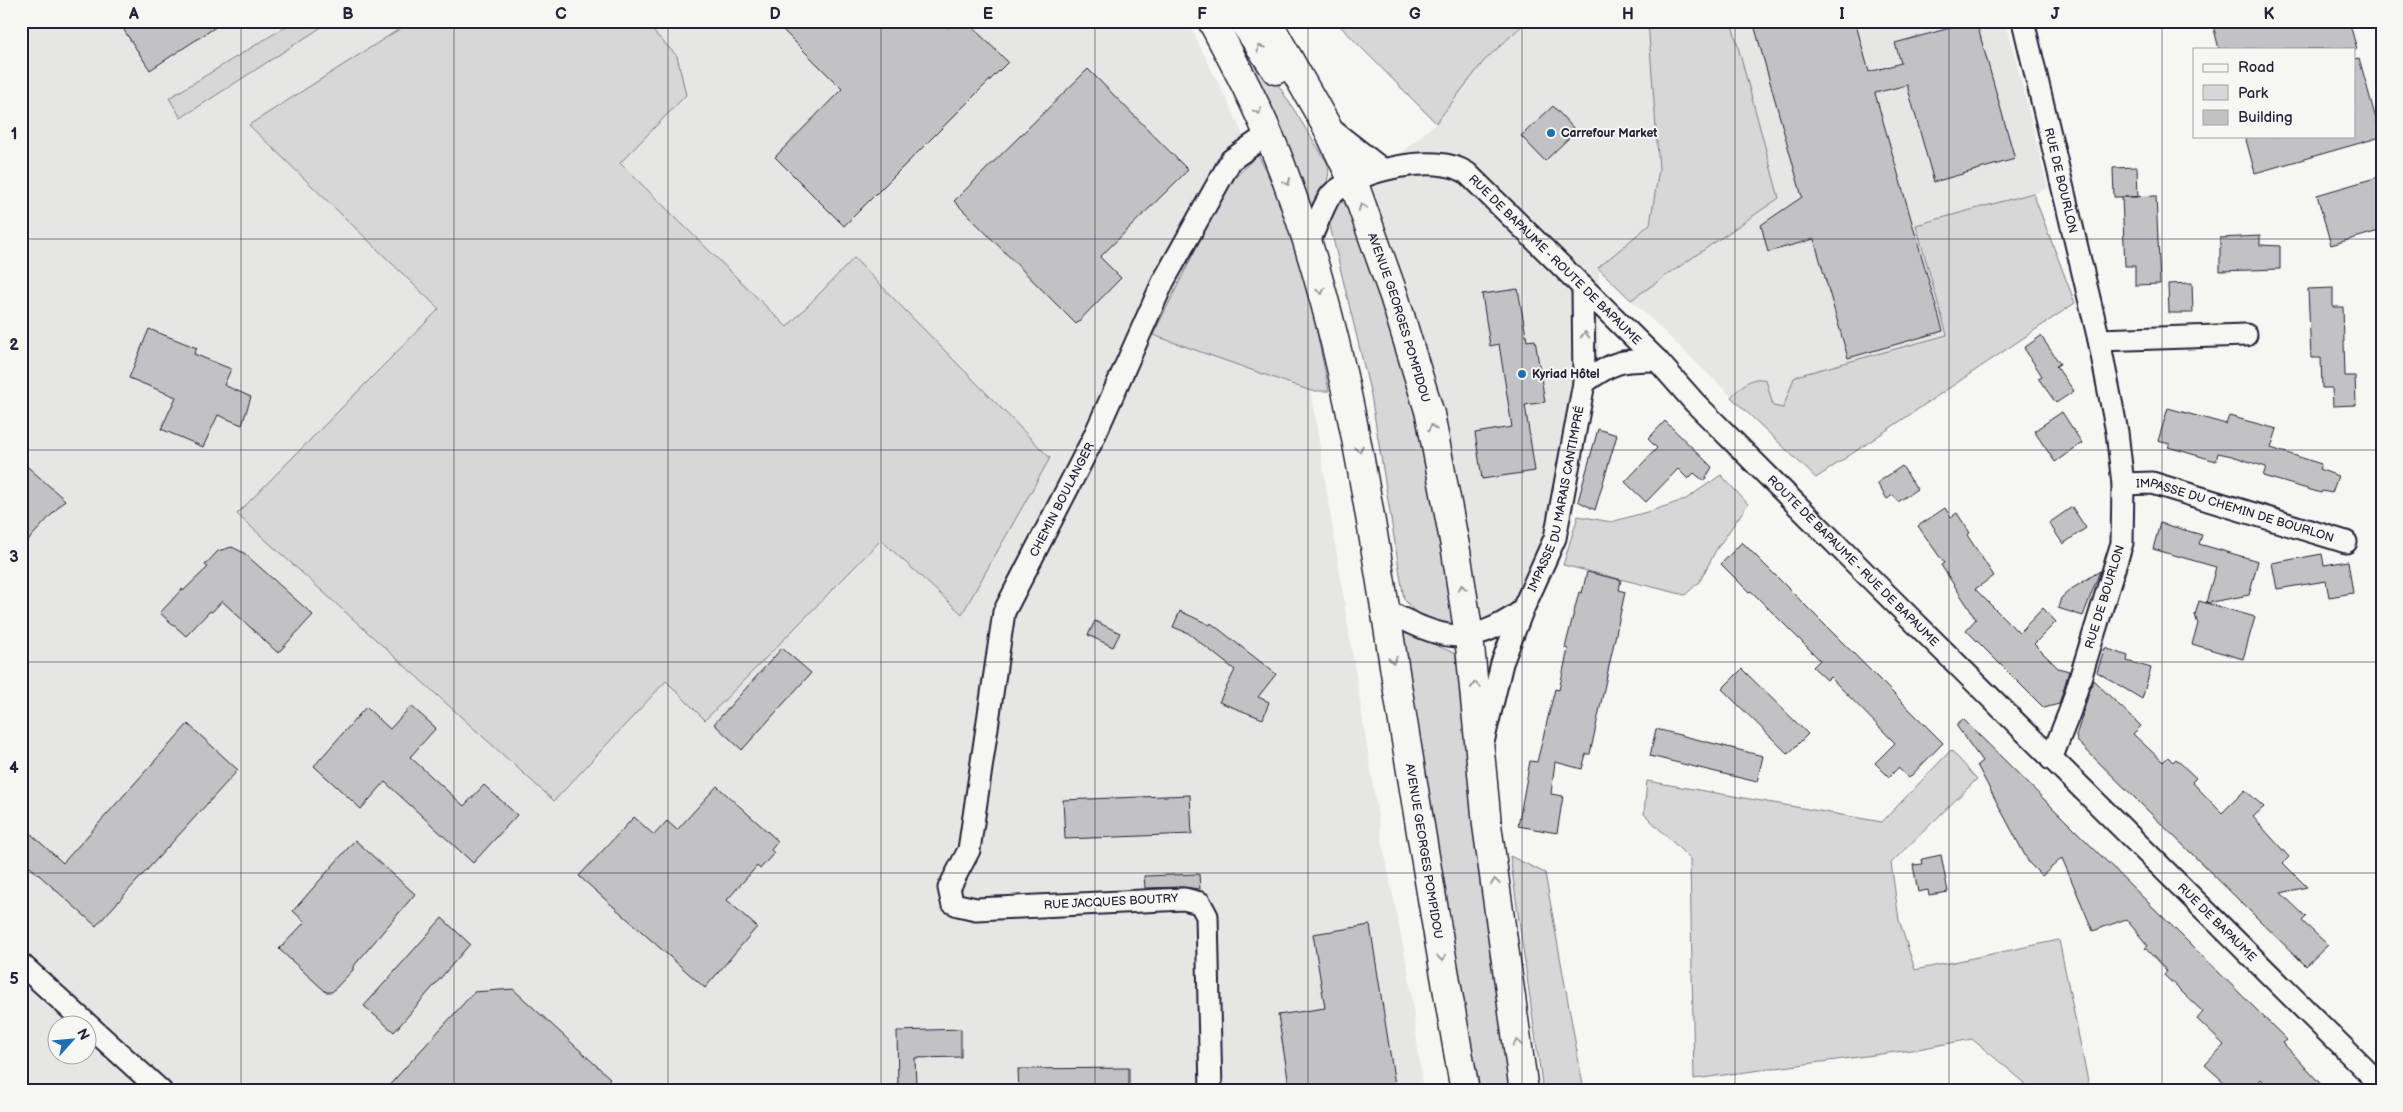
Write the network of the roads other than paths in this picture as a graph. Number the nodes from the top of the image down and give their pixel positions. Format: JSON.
{"nodes":[{"id":1,"x":1212,"y":21,"type":"edge"},
{"id":2,"x":1243,"y":21,"type":"edge"},
{"id":3,"x":1267,"y":21,"type":"edge"},
{"id":4,"x":2023,"y":21,"type":"edge"},
{"id":5,"x":1326,"y":125,"type":"junction"},
{"id":6,"x":1269,"y":137,"type":"junction"},
{"id":7,"x":1382,"y":169,"type":"junction"},
{"id":8,"x":1353,"y":181,"type":"junction"},
{"id":9,"x":1308,"y":244,"type":"junction"},
{"id":10,"x":1583,"y":287,"type":"junction"},
{"id":11,"x":2246,"y":336,"type":"dead end"},
{"id":12,"x":2098,"y":340,"type":"junction"},
{"id":13,"x":1657,"y":360,"type":"junction"},
{"id":14,"x":1584,"y":382,"type":"junction"},
{"id":15,"x":2123,"y":484,"type":"junction"},
{"id":16,"x":2346,"y":542,"type":"dead end"},
{"id":17,"x":1522,"y":611,"type":"junction"},
{"id":18,"x":1386,"y":612,"type":"junction"},
{"id":19,"x":1469,"y":636,"type":"junction"},
{"id":20,"x":1481,"y":748,"type":"junction"},
{"id":21,"x":2051,"y":759,"type":"junction"},
{"id":22,"x":952,"y":902,"type":"joint"},
{"id":23,"x":21,"y":964,"type":"edge"},
{"id":24,"x":2382,"y":1086,"type":"edge"},
{"id":25,"x":161,"y":1091,"type":"edge"},
{"id":26,"x":1211,"y":1091,"type":"edge"},
{"id":27,"x":1465,"y":1091,"type":"edge"},
{"id":28,"x":1524,"y":1091,"type":"edge"}],
"edges":[{"from":1,"to":6,"type":"main road","name":"AVENUE GEORGES POMPIDOU","one_way":true},
{"from":5,"to":2,"type":"main road","one_way":true},
{"from":3,"to":5,"type":"main road","name":"AVENUE GEORGES POMPIDOU"},
{"from":4,"to":12,"type":"street","name":"RUE DE BOURLON"},
{"from":5,"to":7,"type":"street"},
{"from":5,"to":8,"type":"main road","name":"AVENUE GEORGES POMPIDOU"},
{"from":6,"to":9,"type":"main road","name":"AVENUE GEORGES POMPIDOU","one_way":true},
{"from":6,"to":22,"type":"street","name":"CHEMIN BOULANGER"},
{"from":7,"to":8,"type":"street"},
{"from":7,"to":10,"type":"street","name":"RUE DE BAPAUME - ROUTE DE BAPAUME"},
{"from":8,"to":9,"type":"street"},
{"from":19,"to":8,"type":"main road","name":"AVENUE GEORGES POMPIDOU","one_way":true},
{"from":9,"to":18,"type":"main road","name":"AVENUE GEORGES POMPIDOU","one_way":true},
{"from":10,"to":13,"type":"street","name":"RUE DE BAPAUME - ROUTE DE BAPAUME"},
{"from":14,"to":10,"type":"street","name":"IMPASSE DU MARAIS CANTIMPRÉ","one_way":true},
{"from":11,"to":12,"type":"street"},
{"from":12,"to":15,"type":"street","name":"RUE DE BOURLON"},
{"from":13,"to":14,"type":"street"},
{"from":13,"to":21,"type":"street","name":"ROUTE DE BAPAUME - RUE DE BAPAUME"},
{"from":14,"to":17,"type":"street","name":"IMPASSE DU MARAIS CANTIMPRÉ"},
{"from":15,"to":16,"type":"street","name":"IMPASSE DU CHEMIN DE BOURLON"},
{"from":15,"to":21,"type":"street","name":"RUE DE BOURLON"},
{"from":17,"to":19,"type":"street"},
{"from":17,"to":20,"type":"street","name":"IMPASSE DU MARAIS CANTIMPRÉ"},
{"from":18,"to":19,"type":"street"},
{"from":18,"to":27,"type":"main road","name":"AVENUE GEORGES POMPIDOU","one_way":true},
{"from":20,"to":19,"type":"main road","name":"AVENUE GEORGES POMPIDOU","one_way":true},
{"from":28,"to":20,"type":"main road","name":"AVENUE GEORGES POMPIDOU","one_way":true},
{"from":21,"to":24,"type":"street","name":"RUE DE BAPAUME"},
{"from":22,"to":26,"type":"street","name":"RUE JACQUES BOUTRY"},
{"from":23,"to":25,"type":"street"}]}
